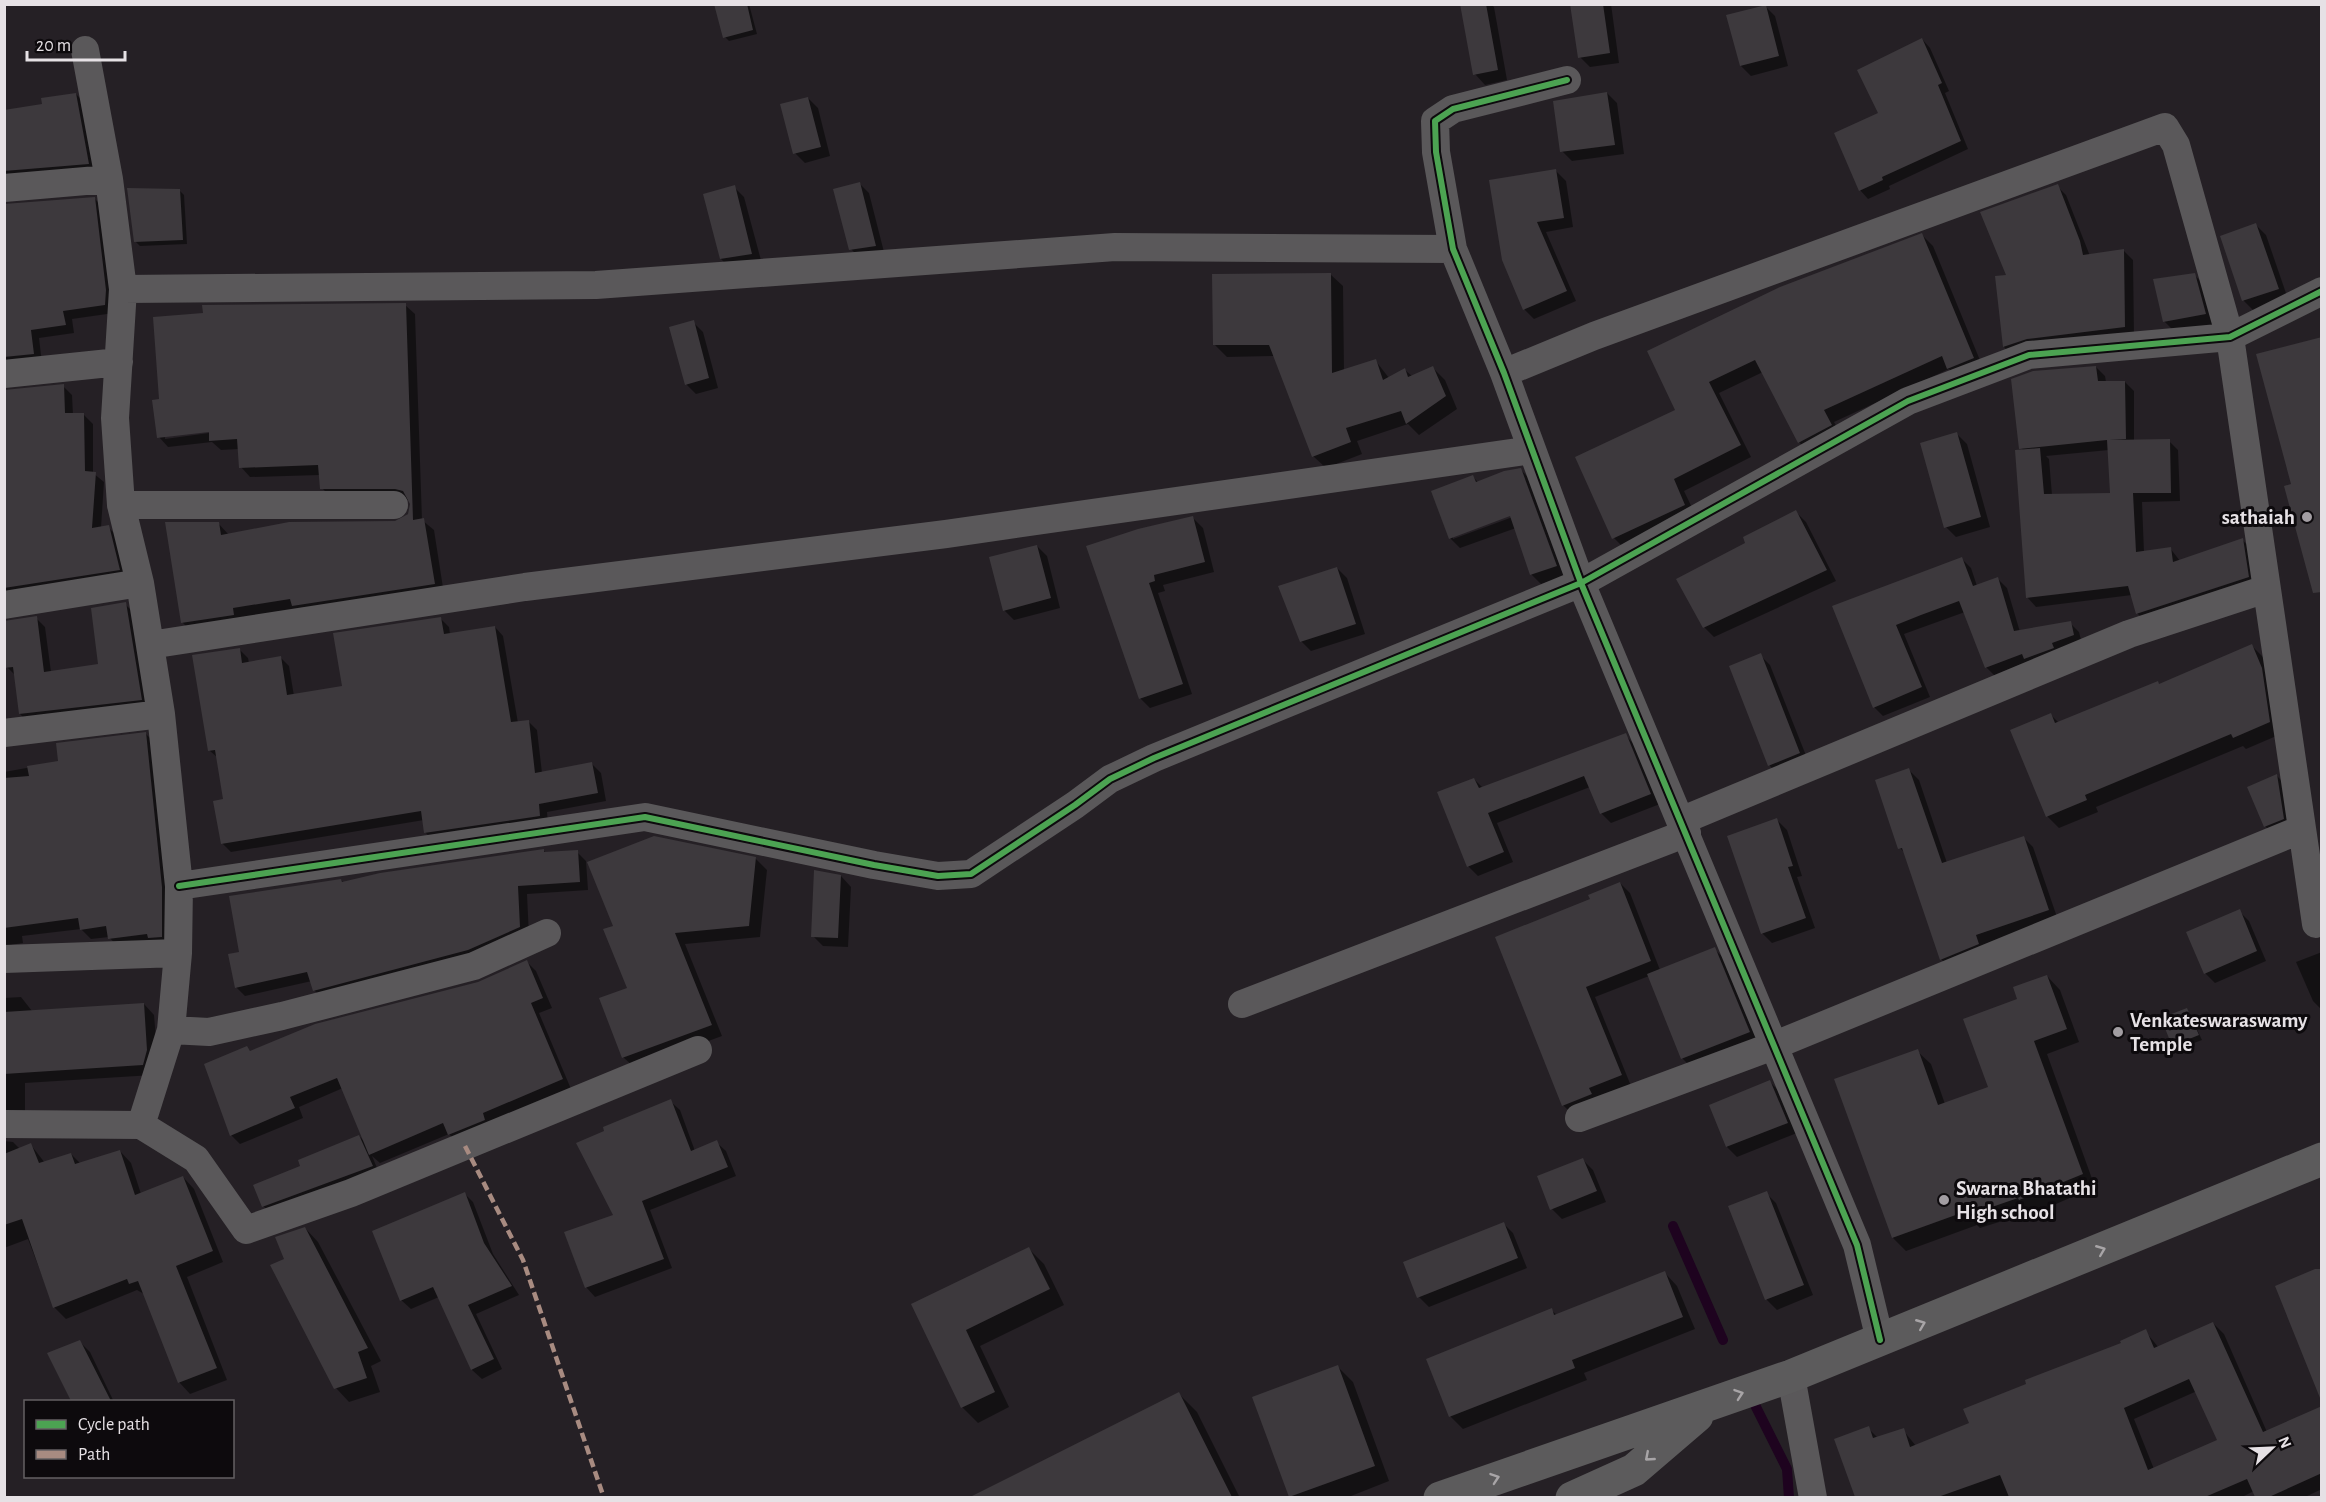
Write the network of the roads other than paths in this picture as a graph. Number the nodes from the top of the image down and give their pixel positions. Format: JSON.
{"nodes":[{"id":1,"x":85,"y":50,"type":"dead end"},
{"id":2,"x":1567,"y":80,"type":"dead end"},
{"id":3,"x":109,"y":179,"type":"junction"},
{"id":4,"x":4,"y":188,"type":"edge"},
{"id":5,"x":1452,"y":249,"type":"junction"},
{"id":6,"x":123,"y":289,"type":"junction"},
{"id":7,"x":2322,"y":291,"type":"edge"},
{"id":8,"x":2230,"y":337,"type":"junction"},
{"id":9,"x":118,"y":363,"type":"junction"},
{"id":10,"x":1504,"y":373,"type":"junction"},
{"id":11,"x":4,"y":374,"type":"edge"},
{"id":12,"x":1532,"y":450,"type":"junction"},
{"id":13,"x":394,"y":505,"type":"dead end"},
{"id":14,"x":121,"y":506,"type":"junction"},
{"id":15,"x":140,"y":583,"type":"junction"},
{"id":16,"x":1581,"y":583,"type":"junction"},
{"id":17,"x":2266,"y":589,"type":"junction"},
{"id":18,"x":4,"y":605,"type":"edge"},
{"id":19,"x":150,"y":645,"type":"junction"},
{"id":20,"x":161,"y":714,"type":"junction"},
{"id":21,"x":4,"y":733,"type":"edge"},
{"id":22,"x":1685,"y":826,"type":"junction"},
{"id":23,"x":2302,"y":828,"type":"junction"},
{"id":24,"x":179,"y":886,"type":"junction"},
{"id":25,"x":2316,"y":924,"type":"dead end"},
{"id":26,"x":548,"y":933,"type":"dead end"},
{"id":27,"x":178,"y":953,"type":"junction"},
{"id":28,"x":4,"y":959,"type":"edge"},
{"id":29,"x":1242,"y":1004,"type":"dead end"},
{"id":30,"x":171,"y":1030,"type":"junction"},
{"id":31,"x":1773,"y":1046,"type":"junction"},
{"id":32,"x":698,"y":1050,"type":"dead end"},
{"id":33,"x":1579,"y":1118,"type":"dead end"},
{"id":34,"x":4,"y":1124,"type":"edge"},
{"id":35,"x":141,"y":1125,"type":"junction"},
{"id":36,"x":2322,"y":1159,"type":"edge"},
{"id":37,"x":1880,"y":1340,"type":"junction"},
{"id":38,"x":1791,"y":1376,"type":"junction"},
{"id":39,"x":1709,"y":1404,"type":"junction"},
{"id":40,"x":1440,"y":1497,"type":"edge"},
{"id":41,"x":1572,"y":1497,"type":"edge"},
{"id":42,"x":1813,"y":1497,"type":"edge"}],
"edges":[{"from":1,"to":3,"type":"street"},
{"from":2,"to":5,"type":"street"},
{"from":3,"to":4,"type":"street"},
{"from":3,"to":6,"type":"street"},
{"from":5,"to":6,"type":"street"},
{"from":5,"to":10,"type":"street"},
{"from":6,"to":9,"type":"street"},
{"from":7,"to":8,"type":"street"},
{"from":8,"to":10,"type":"street"},
{"from":8,"to":16,"type":"street"},
{"from":8,"to":17,"type":"street"},
{"from":9,"to":11,"type":"street"},
{"from":9,"to":14,"type":"street"},
{"from":10,"to":12,"type":"street"},
{"from":12,"to":16,"type":"street"},
{"from":12,"to":19,"type":"street"},
{"from":13,"to":14,"type":"street"},
{"from":14,"to":15,"type":"street"},
{"from":15,"to":18,"type":"street"},
{"from":15,"to":19,"type":"street"},
{"from":16,"to":22,"type":"street"},
{"from":16,"to":24,"type":"street"},
{"from":17,"to":22,"type":"street"},
{"from":17,"to":23,"type":"street"},
{"from":19,"to":20,"type":"street"},
{"from":20,"to":21,"type":"street"},
{"from":20,"to":24,"type":"street"},
{"from":22,"to":29,"type":"street"},
{"from":22,"to":31,"type":"street"},
{"from":23,"to":25,"type":"street"},
{"from":23,"to":31,"type":"street"},
{"from":24,"to":27,"type":"street"},
{"from":26,"to":30,"type":"street"},
{"from":27,"to":28,"type":"street"},
{"from":27,"to":30,"type":"street"},
{"from":30,"to":35,"type":"street"},
{"from":31,"to":33,"type":"street"},
{"from":31,"to":37,"type":"street"},
{"from":32,"to":35,"type":"street"},
{"from":34,"to":35,"type":"street"},
{"from":37,"to":36,"type":"street","one_way":true},
{"from":37,"to":38,"type":"street"},
{"from":39,"to":38,"type":"street","one_way":true},
{"from":38,"to":42,"type":"street"},
{"from":40,"to":39,"type":"street","one_way":true},
{"from":39,"to":41,"type":"street","one_way":true}]}
